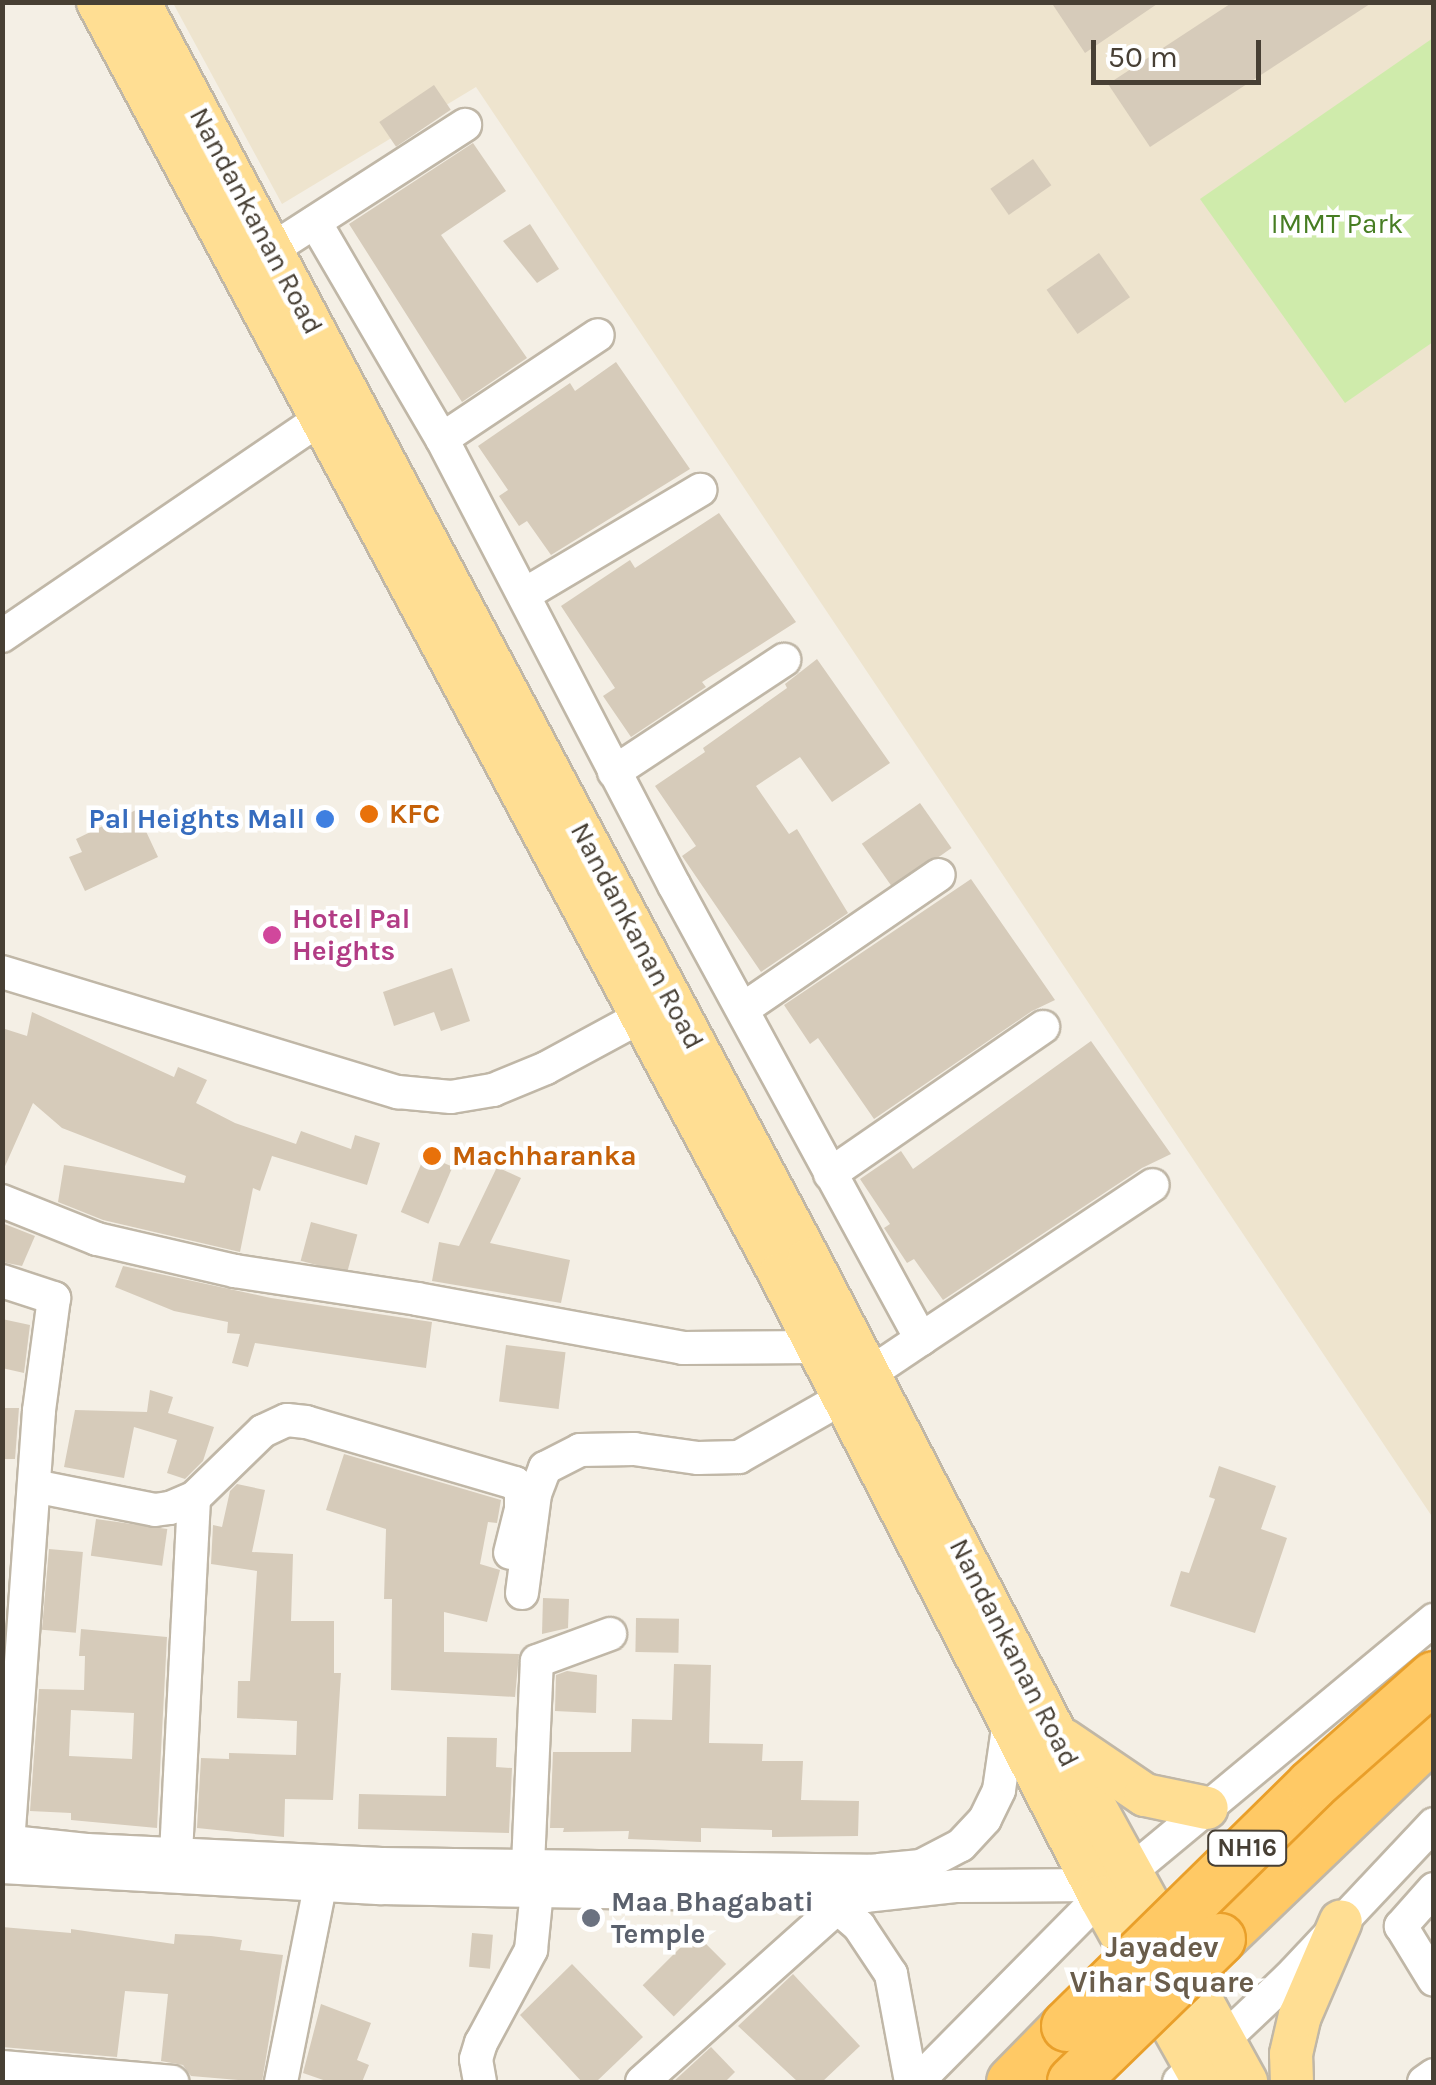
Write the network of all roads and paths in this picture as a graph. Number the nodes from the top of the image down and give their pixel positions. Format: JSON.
{"nodes":[{"id":1,"x":98,"y":2,"type":"edge"},
{"id":2,"x":139,"y":2,"type":"edge"},
{"id":3,"x":465,"y":125,"type":"dead end"},
{"id":4,"x":314,"y":222,"type":"junction"},
{"id":5,"x":271,"y":250,"type":"junction"},
{"id":6,"x":598,"y":335,"type":"dead end"},
{"id":7,"x":322,"y":418,"type":"junction"},
{"id":8,"x":442,"y":440,"type":"junction"},
{"id":9,"x":700,"y":490,"type":"dead end"},
{"id":10,"x":427,"y":578,"type":"junction"},
{"id":11,"x":525,"y":594,"type":"junction"},
{"id":12,"x":2,"y":636,"type":"edge"},
{"id":13,"x":784,"y":660,"type":"dead end"},
{"id":14,"x":614,"y":772,"type":"junction"},
{"id":15,"x":939,"y":875,"type":"dead end"},
{"id":16,"x":2,"y":972,"type":"edge"},
{"id":17,"x":742,"y":1009,"type":"junction"},
{"id":18,"x":642,"y":1016,"type":"junction"},
{"id":19,"x":1043,"y":1026,"type":"dead end"},
{"id":20,"x":830,"y":1174,"type":"junction"},
{"id":21,"x":1153,"y":1185,"type":"dead end"},
{"id":22,"x":2,"y":1201,"type":"edge"},
{"id":23,"x":2,"y":1282,"type":"edge"},
{"id":24,"x":921,"y":1339,"type":"junction"},
{"id":25,"x":818,"y":1347,"type":"junction"},
{"id":26,"x":856,"y":1385,"type":"junction"},
{"id":27,"x":34,"y":1486,"type":"junction"},
{"id":28,"x":194,"y":1498,"type":"junction"},
{"id":29,"x":510,"y":1552,"type":"dead end"},
{"id":30,"x":522,"y":1594,"type":"dead end"},
{"id":31,"x":1434,"y":1620,"type":"edge"},
{"id":32,"x":610,"y":1634,"type":"dead end"},
{"id":33,"x":1434,"y":1677,"type":"edge"},
{"id":34,"x":1010,"y":1715,"type":"junction"},
{"id":35,"x":1056,"y":1733,"type":"junction"},
{"id":36,"x":1434,"y":1734,"type":"edge"},
{"id":37,"x":1207,"y":1808,"type":"junction"},
{"id":38,"x":1434,"y":1824,"type":"edge"},
{"id":39,"x":4,"y":1850,"type":"edge"},
{"id":40,"x":176,"y":1854,"type":"junction"},
{"id":41,"x":86,"y":1862,"type":"junction"},
{"id":42,"x":532,"y":1878,"type":"junction"},
{"id":43,"x":1108,"y":1885,"type":"junction"},
{"id":44,"x":320,"y":1886,"type":"junction"},
{"id":45,"x":1434,"y":1889,"type":"edge"},
{"id":46,"x":830,"y":1901,"type":"junction"},
{"id":47,"x":1342,"y":1921,"type":"junction"},
{"id":48,"x":1434,"y":1980,"type":"edge"},
{"id":49,"x":2,"y":2067,"type":"edge"},
{"id":50,"x":1200,"y":2068,"type":"edge"},
{"id":51,"x":1434,"y":2075,"type":"edge"},
{"id":52,"x":172,"y":2082,"type":"edge"},
{"id":53,"x":281,"y":2082,"type":"edge"},
{"id":54,"x":480,"y":2082,"type":"edge"},
{"id":55,"x":642,"y":2082,"type":"edge"},
{"id":56,"x":914,"y":2082,"type":"edge"},
{"id":57,"x":1012,"y":2082,"type":"edge"},
{"id":58,"x":1073,"y":2082,"type":"edge"},
{"id":59,"x":1246,"y":2082,"type":"edge"},
{"id":60,"x":1292,"y":2082,"type":"edge"},
{"id":61,"x":1424,"y":2082,"type":"edge"}],
"edges":[{"from":1,"to":7,"type":"main road"},
{"from":2,"to":5,"type":"main road","name":"Nandankanan Road"},
{"from":3,"to":4,"type":"street"},
{"from":4,"to":5,"type":"street"},
{"from":4,"to":8,"type":"street"},
{"from":5,"to":10,"type":"main road","name":"Nandankanan Road"},
{"from":6,"to":8,"type":"street"},
{"from":7,"to":10,"type":"main road"},
{"from":7,"to":12,"type":"street"},
{"from":8,"to":11,"type":"street"},
{"from":9,"to":11,"type":"street"},
{"from":10,"to":18,"type":"main road","name":"Nandankanan Road"},
{"from":10,"to":26,"type":"main road","name":"Nandankanan Road"},
{"from":11,"to":14,"type":"street"},
{"from":13,"to":14,"type":"street"},
{"from":14,"to":17,"type":"street"},
{"from":15,"to":17,"type":"street"},
{"from":16,"to":18,"type":"street"},
{"from":17,"to":20,"type":"street"},
{"from":18,"to":25,"type":"main road","name":"Nandankanan Road"},
{"from":19,"to":20,"type":"street"},
{"from":20,"to":24,"type":"street"},
{"from":21,"to":24,"type":"street"},
{"from":22,"to":25,"type":"street"},
{"from":23,"to":27,"type":"street"},
{"from":24,"to":26,"type":"street"},
{"from":25,"to":26,"type":"main road","name":"Nandankanan Road"},
{"from":26,"to":30,"type":"street"},
{"from":26,"to":34,"type":"main road","name":"Nandankanan Road"},
{"from":26,"to":35,"type":"main road","name":"Nandankanan Road"},
{"from":27,"to":28,"type":"street"},
{"from":27,"to":39,"type":"street"},
{"from":28,"to":29,"type":"street"},
{"from":28,"to":40,"type":"street"},
{"from":31,"to":37,"type":"street"},
{"from":32,"to":42,"type":"street"},
{"from":33,"to":57,"type":"highway","number":"NH16","bridge":true},
{"from":34,"to":42,"type":"street"},
{"from":34,"to":43,"type":"main road","name":"Nandankanan Road"},
{"from":35,"to":37,"type":"main road"},
{"from":35,"to":43,"type":"main road","name":"Nandankanan Road"},
{"from":36,"to":58,"type":"highway","number":"NH16","bridge":true},
{"from":37,"to":43,"type":"street"},
{"from":38,"to":47,"type":"street"},
{"from":39,"to":41,"type":"street"},
{"from":40,"to":41,"type":"street"},
{"from":40,"to":42,"type":"street"},
{"from":41,"to":44,"type":"street"},
{"from":42,"to":44,"type":"street"},
{"from":42,"to":46,"type":"street"},
{"from":42,"to":54,"type":"street"},
{"from":43,"to":46,"type":"street"},
{"from":43,"to":50,"type":"main road"},
{"from":43,"to":56,"type":"street"},
{"from":44,"to":53,"type":"street"},
{"from":45,"to":48,"type":"street"},
{"from":46,"to":55,"type":"street"},
{"from":46,"to":56,"type":"street"},
{"from":47,"to":50,"type":"street"},
{"from":47,"to":60,"type":"main road"},
{"from":49,"to":52,"type":"street"},
{"from":50,"to":59,"type":"main road"},
{"from":51,"to":61,"type":"street"}]}
